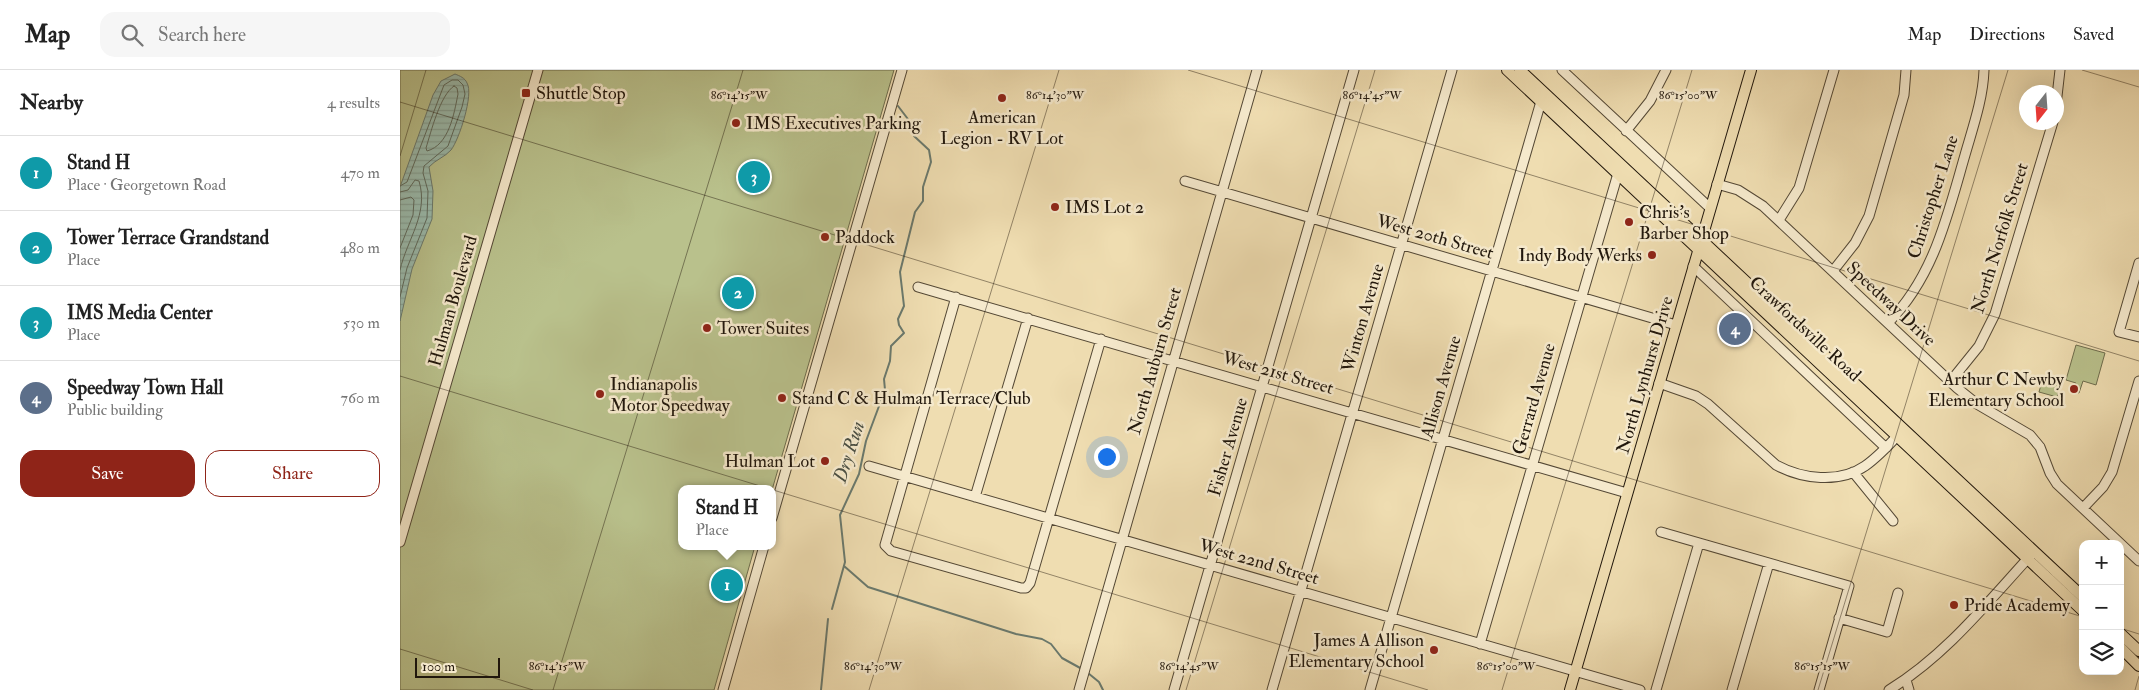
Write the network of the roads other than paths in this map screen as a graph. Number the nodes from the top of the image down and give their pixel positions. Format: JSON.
{"nodes":[{"id":1,"x":538,"y":70,"type":"edge"},
{"id":2,"x":902,"y":70,"type":"edge"},
{"id":3,"x":1257,"y":70,"type":"edge"},
{"id":4,"x":1354,"y":70,"type":"edge"},
{"id":5,"x":1452,"y":70,"type":"edge"},
{"id":6,"x":1507,"y":70,"type":"edge"},
{"id":7,"x":1520,"y":70,"type":"edge"},
{"id":8,"x":1562,"y":70,"type":"edge"},
{"id":9,"x":1666,"y":70,"type":"edge"},
{"id":10,"x":1751,"y":70,"type":"edge"},
{"id":11,"x":1834,"y":70,"type":"edge"},
{"id":12,"x":1906,"y":70,"type":"edge"},
{"id":13,"x":1984,"y":70,"type":"edge"},
{"id":14,"x":2060,"y":70,"type":"edge"},
{"id":15,"x":2058,"y":85,"type":"edge"},
{"id":16,"x":1544,"y":92,"type":"junction"},
{"id":17,"x":1540,"y":103,"type":"junction"},
{"id":18,"x":2051,"y":130,"type":"edge"},
{"id":19,"x":1626,"y":131,"type":"junction"},
{"id":20,"x":1621,"y":165,"type":"junction"},
{"id":21,"x":1617,"y":176,"type":"junction"},
{"id":22,"x":1185,"y":181,"type":"dead end"},
{"id":23,"x":1717,"y":184,"type":"junction"},
{"id":24,"x":1222,"y":191,"type":"junction"},
{"id":25,"x":1710,"y":208,"type":"junction"},
{"id":26,"x":1312,"y":218,"type":"junction"},
{"id":27,"x":1778,"y":220,"type":"junction"},
{"id":28,"x":1701,"y":239,"type":"junction"},
{"id":29,"x":1402,"y":244,"type":"junction"},
{"id":30,"x":1698,"y":251,"type":"junction"},
{"id":31,"x":2139,"y":263,"type":"edge"},
{"id":32,"x":1693,"y":266,"type":"junction"},
{"id":33,"x":1492,"y":271,"type":"junction"},
{"id":34,"x":1833,"y":271,"type":"junction"},
{"id":35,"x":918,"y":287,"type":"dead end"},
{"id":36,"x":956,"y":297,"type":"junction"},
{"id":37,"x":1582,"y":297,"type":"junction"},
{"id":38,"x":1028,"y":318,"type":"junction"},
{"id":39,"x":1888,"y":323,"type":"junction"},
{"id":40,"x":1676,"y":325,"type":"junction"},
{"id":41,"x":2139,"y":337,"type":"edge"},
{"id":42,"x":1101,"y":339,"type":"junction"},
{"id":43,"x":1173,"y":359,"type":"junction"},
{"id":44,"x":2139,"y":380,"type":"edge"},
{"id":45,"x":1950,"y":382,"type":"junction"},
{"id":46,"x":1660,"y":383,"type":"junction"},
{"id":47,"x":1262,"y":386,"type":"junction"},
{"id":48,"x":1352,"y":412,"type":"junction"},
{"id":49,"x":1900,"y":433,"type":"junction"},
{"id":50,"x":1442,"y":439,"type":"junction"},
{"id":51,"x":1886,"y":448,"type":"junction"},
{"id":52,"x":1532,"y":465,"type":"junction"},
{"id":53,"x":869,"y":466,"type":"dead end"},
{"id":54,"x":1853,"y":472,"type":"junction"},
{"id":55,"x":903,"y":476,"type":"junction"},
{"id":56,"x":1627,"y":493,"type":"junction"},
{"id":57,"x":975,"y":497,"type":"junction"},
{"id":58,"x":776,"y":504,"type":"edge"},
{"id":59,"x":2083,"y":508,"type":"junction"},
{"id":60,"x":1048,"y":518,"type":"junction"},
{"id":61,"x":1893,"y":521,"type":"dead end"},
{"id":62,"x":1661,"y":532,"type":"dead end"},
{"id":63,"x":1121,"y":539,"type":"junction"},
{"id":64,"x":400,"y":542,"type":"edge"},
{"id":65,"x":1699,"y":543,"type":"junction"},
{"id":66,"x":763,"y":550,"type":"edge"},
{"id":67,"x":2031,"y":555,"type":"junction"},
{"id":68,"x":2139,"y":560,"type":"edge"},
{"id":69,"x":1769,"y":563,"type":"junction"},
{"id":70,"x":1210,"y":565,"type":"junction"},
{"id":71,"x":1300,"y":591,"type":"junction"},
{"id":72,"x":1898,"y":593,"type":"dead end"},
{"id":73,"x":2079,"y":594,"type":"edge"},
{"id":74,"x":2079,"y":607,"type":"edge"},
{"id":75,"x":1391,"y":618,"type":"junction"},
{"id":76,"x":1839,"y":618,"type":"junction"},
{"id":77,"x":2124,"y":636,"type":"edge"},
{"id":78,"x":1480,"y":644,"type":"junction"},
{"id":79,"x":2124,"y":650,"type":"edge"},
{"id":80,"x":2139,"y":651,"type":"edge"},
{"id":81,"x":2139,"y":666,"type":"edge"},
{"id":82,"x":1576,"y":671,"type":"junction"},
{"id":83,"x":1906,"y":680,"type":"junction"},
{"id":84,"x":723,"y":690,"type":"edge"},
{"id":85,"x":1079,"y":690,"type":"edge"},
{"id":86,"x":1174,"y":690,"type":"edge"},
{"id":87,"x":1272,"y":690,"type":"edge"},
{"id":88,"x":1370,"y":690,"type":"edge"},
{"id":89,"x":1570,"y":690,"type":"edge"},
{"id":90,"x":1640,"y":690,"type":"edge"},
{"id":91,"x":1656,"y":690,"type":"edge"},
{"id":92,"x":1732,"y":690,"type":"edge"},
{"id":93,"x":1818,"y":690,"type":"edge"},
{"id":94,"x":1889,"y":690,"type":"edge"},
{"id":95,"x":1909,"y":690,"type":"edge"}],
"edges":[{"from":1,"to":64,"type":"street","name":"Hulman Boulevard"},
{"from":2,"to":58,"type":"street"},
{"from":3,"to":24,"type":"street","name":"North Auburn Street"},
{"from":4,"to":26,"type":"street","name":"Fisher Avenue"},
{"from":5,"to":29,"type":"street","name":"Winton Avenue"},
{"from":6,"to":17,"type":"main road","name":"Crawfordsville Road"},
{"from":7,"to":16,"type":"main road","name":"Crawfordsville Road"},
{"from":8,"to":19,"type":"street"},
{"from":9,"to":19,"type":"street"},
{"from":10,"to":23,"type":"main road","name":"North Lynhurst Drive"},
{"from":11,"to":27,"type":"street"},
{"from":12,"to":34,"type":"street"},
{"from":13,"to":39,"type":"street","name":"Christopher Lane"},
{"from":14,"to":15,"type":"street"},
{"from":16,"to":17,"type":"street","name":"Allison Avenue"},
{"from":16,"to":20,"type":"main road","name":"Crawfordsville Road"},
{"from":17,"to":21,"type":"main road","name":"Crawfordsville Road"},
{"from":17,"to":33,"type":"street","name":"Allison Avenue"},
{"from":18,"to":45,"type":"street","name":"North Norfolk Street"},
{"from":19,"to":25,"type":"street"},
{"from":20,"to":21,"type":"street","name":"Gerrard Avenue"},
{"from":20,"to":28,"type":"main road","name":"Crawfordsville Road"},
{"from":21,"to":30,"type":"main road","name":"Crawfordsville Road"},
{"from":21,"to":37,"type":"street","name":"Gerrard Avenue"},
{"from":22,"to":24,"type":"street","name":"West 20th Street"},
{"from":23,"to":25,"type":"main road","name":"North Lynhurst Drive"},
{"from":23,"to":27,"type":"street","name":"Speedway Drive"},
{"from":24,"to":26,"type":"street","name":"West 20th Street"},
{"from":24,"to":43,"type":"street","name":"North Auburn Street"},
{"from":25,"to":28,"type":"main road","name":"North Lynhurst Drive"},
{"from":26,"to":29,"type":"street","name":"West 20th Street"},
{"from":26,"to":47,"type":"street","name":"Fisher Avenue"},
{"from":27,"to":34,"type":"street","name":"Speedway Drive"},
{"from":28,"to":30,"type":"main road","name":"North Lynhurst Drive"},
{"from":28,"to":49,"type":"main road","name":"Crawfordsville Road"},
{"from":29,"to":33,"type":"street","name":"West 20th Street"},
{"from":29,"to":48,"type":"street","name":"Winton Avenue"},
{"from":30,"to":32,"type":"main road","name":"North Lynhurst Drive"},
{"from":30,"to":49,"type":"main road","name":"Crawfordsville Road"},
{"from":31,"to":41,"type":"street"},
{"from":32,"to":40,"type":"main road","name":"North Lynhurst Drive"},
{"from":32,"to":51,"type":"street","name":"Crawfordsville Road"},
{"from":33,"to":37,"type":"street","name":"West 20th Street"},
{"from":33,"to":50,"type":"street","name":"Allison Avenue"},
{"from":34,"to":39,"type":"street","name":"Speedway Drive"},
{"from":35,"to":36,"type":"street","name":"West 21st Street"},
{"from":36,"to":38,"type":"street","name":"West 21st Street"},
{"from":36,"to":55,"type":"street"},
{"from":37,"to":40,"type":"street","name":"West 20th Street"},
{"from":37,"to":52,"type":"street","name":"Gerrard Avenue"},
{"from":38,"to":42,"type":"street","name":"West 21st Street"},
{"from":38,"to":57,"type":"street"},
{"from":39,"to":45,"type":"street","name":"Speedway Drive"},
{"from":40,"to":46,"type":"main road","name":"North Lynhurst Drive"},
{"from":42,"to":43,"type":"street","name":"West 21st Street"},
{"from":42,"to":60,"type":"street"},
{"from":43,"to":47,"type":"street","name":"West 21st Street"},
{"from":43,"to":63,"type":"street","name":"North Auburn Street"},
{"from":44,"to":59,"type":"street"},
{"from":45,"to":59,"type":"street","name":"Speedway Drive"},
{"from":46,"to":54,"type":"street"},
{"from":46,"to":56,"type":"main road","name":"North Lynhurst Drive"},
{"from":47,"to":48,"type":"street","name":"West 21st Street"},
{"from":47,"to":70,"type":"street","name":"Fisher Avenue"},
{"from":48,"to":50,"type":"street","name":"West 21st Street"},
{"from":48,"to":71,"type":"street","name":"Winton Avenue"},
{"from":49,"to":51,"type":"street"},
{"from":49,"to":67,"type":"main road","name":"Crawfordsville Road"},
{"from":50,"to":52,"type":"street","name":"West 21st Street"},
{"from":50,"to":75,"type":"street","name":"Allison Avenue"},
{"from":51,"to":54,"type":"street"},
{"from":52,"to":56,"type":"street","name":"West 21st Street"},
{"from":52,"to":78,"type":"street","name":"Gerrard Avenue"},
{"from":53,"to":55,"type":"street","name":"West 22nd Street"},
{"from":54,"to":61,"type":"street"},
{"from":55,"to":57,"type":"street","name":"West 22nd Street"},
{"from":55,"to":60,"type":"street"},
{"from":56,"to":82,"type":"main road","name":"North Lynhurst Drive"},
{"from":57,"to":60,"type":"street","name":"West 22nd Street"},
{"from":59,"to":68,"type":"street","name":"Speedway Drive"},
{"from":60,"to":63,"type":"street","name":"West 22nd Street"},
{"from":62,"to":65,"type":"street"},
{"from":63,"to":70,"type":"street","name":"West 22nd Street"},
{"from":63,"to":85,"type":"street","name":"North Auburn Street"},
{"from":65,"to":69,"type":"street"},
{"from":65,"to":91,"type":"street"},
{"from":66,"to":84,"type":"street"},
{"from":67,"to":73,"type":"main road","name":"Crawfordsville Road"},
{"from":67,"to":74,"type":"main road","name":"Crawfordsville Road"},
{"from":67,"to":83,"type":"street"},
{"from":69,"to":76,"type":"street"},
{"from":69,"to":92,"type":"street"},
{"from":70,"to":71,"type":"street","name":"West 22nd Street"},
{"from":70,"to":86,"type":"street","name":"Fisher Avenue"},
{"from":71,"to":75,"type":"street","name":"West 22nd Street"},
{"from":71,"to":87,"type":"street","name":"Winton Avenue"},
{"from":72,"to":76,"type":"street"},
{"from":75,"to":78,"type":"street","name":"West 22nd Street"},
{"from":75,"to":88,"type":"street","name":"Allison Avenue"},
{"from":76,"to":93,"type":"street"},
{"from":77,"to":80,"type":"main road"},
{"from":78,"to":82,"type":"street","name":"West 22nd Street"},
{"from":79,"to":81,"type":"main road"},
{"from":82,"to":89,"type":"main road","name":"North Lynhurst Drive"},
{"from":82,"to":90,"type":"street","name":"West 22nd Street"},
{"from":83,"to":94,"type":"street"},
{"from":83,"to":95,"type":"street"}]}
